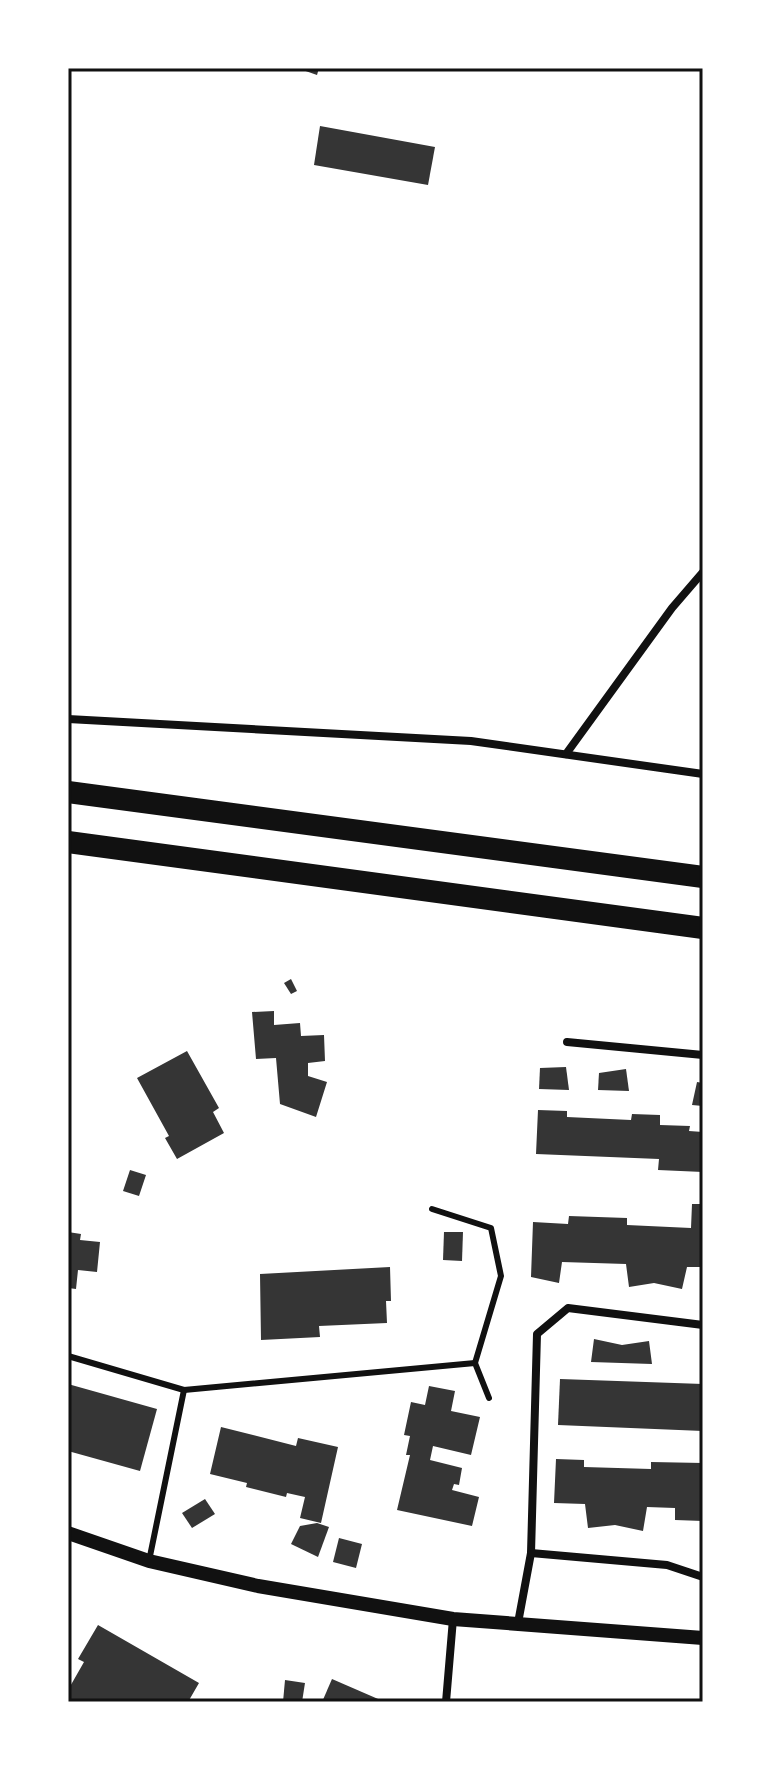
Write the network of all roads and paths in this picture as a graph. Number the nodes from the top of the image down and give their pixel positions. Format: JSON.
{"nodes":[{"id":1,"x":703,"y":572,"type":"edge"},
{"id":2,"x":68,"y":719,"type":"edge"},
{"id":3,"x":566,"y":754,"type":"junction"},
{"id":4,"x":703,"y":774,"type":"edge"},
{"id":5,"x":68,"y":792,"type":"edge"},
{"id":6,"x":68,"y":842,"type":"edge"},
{"id":7,"x":529,"y":852,"type":"junction"},
{"id":8,"x":703,"y":861,"type":"edge"},
{"id":9,"x":703,"y":877,"type":"edge"},
{"id":10,"x":703,"y":928,"type":"edge"},
{"id":11,"x":567,"y":1042,"type":"dead end"},
{"id":12,"x":703,"y":1055,"type":"edge"},
{"id":13,"x":432,"y":1209,"type":"dead end"},
{"id":14,"x":703,"y":1325,"type":"edge"},
{"id":15,"x":68,"y":1356,"type":"edge"},
{"id":16,"x":475,"y":1363,"type":"junction"},
{"id":17,"x":184,"y":1390,"type":"junction"},
{"id":18,"x":489,"y":1398,"type":"dead end"},
{"id":19,"x":68,"y":1533,"type":"edge"},
{"id":20,"x":531,"y":1553,"type":"junction"},
{"id":21,"x":149,"y":1561,"type":"junction"},
{"id":22,"x":703,"y":1577,"type":"edge"},
{"id":23,"x":453,"y":1619,"type":"junction"},
{"id":24,"x":518,"y":1623,"type":"junction"},
{"id":25,"x":703,"y":1638,"type":"edge"},
{"id":26,"x":446,"y":1702,"type":"edge"}],
"edges":[{"from":1,"to":3,"type":"street"},
{"from":2,"to":3,"type":"street"},
{"from":3,"to":4,"type":"street"},
{"from":5,"to":7,"type":"highway"},
{"from":6,"to":10,"type":"highway"},
{"from":7,"to":8,"type":"highway"},
{"from":7,"to":9,"type":"highway"},
{"from":11,"to":12,"type":"street"},
{"from":13,"to":16,"type":"lane"},
{"from":14,"to":20,"type":"street"},
{"from":15,"to":17,"type":"lane"},
{"from":16,"to":17,"type":"lane"},
{"from":16,"to":18,"type":"lane"},
{"from":17,"to":21,"type":"lane"},
{"from":19,"to":21,"type":"street"},
{"from":20,"to":22,"type":"street"},
{"from":20,"to":24,"type":"street"},
{"from":21,"to":23,"type":"street"},
{"from":23,"to":24,"type":"street"},
{"from":23,"to":26,"type":"street"},
{"from":24,"to":25,"type":"street"}]}
